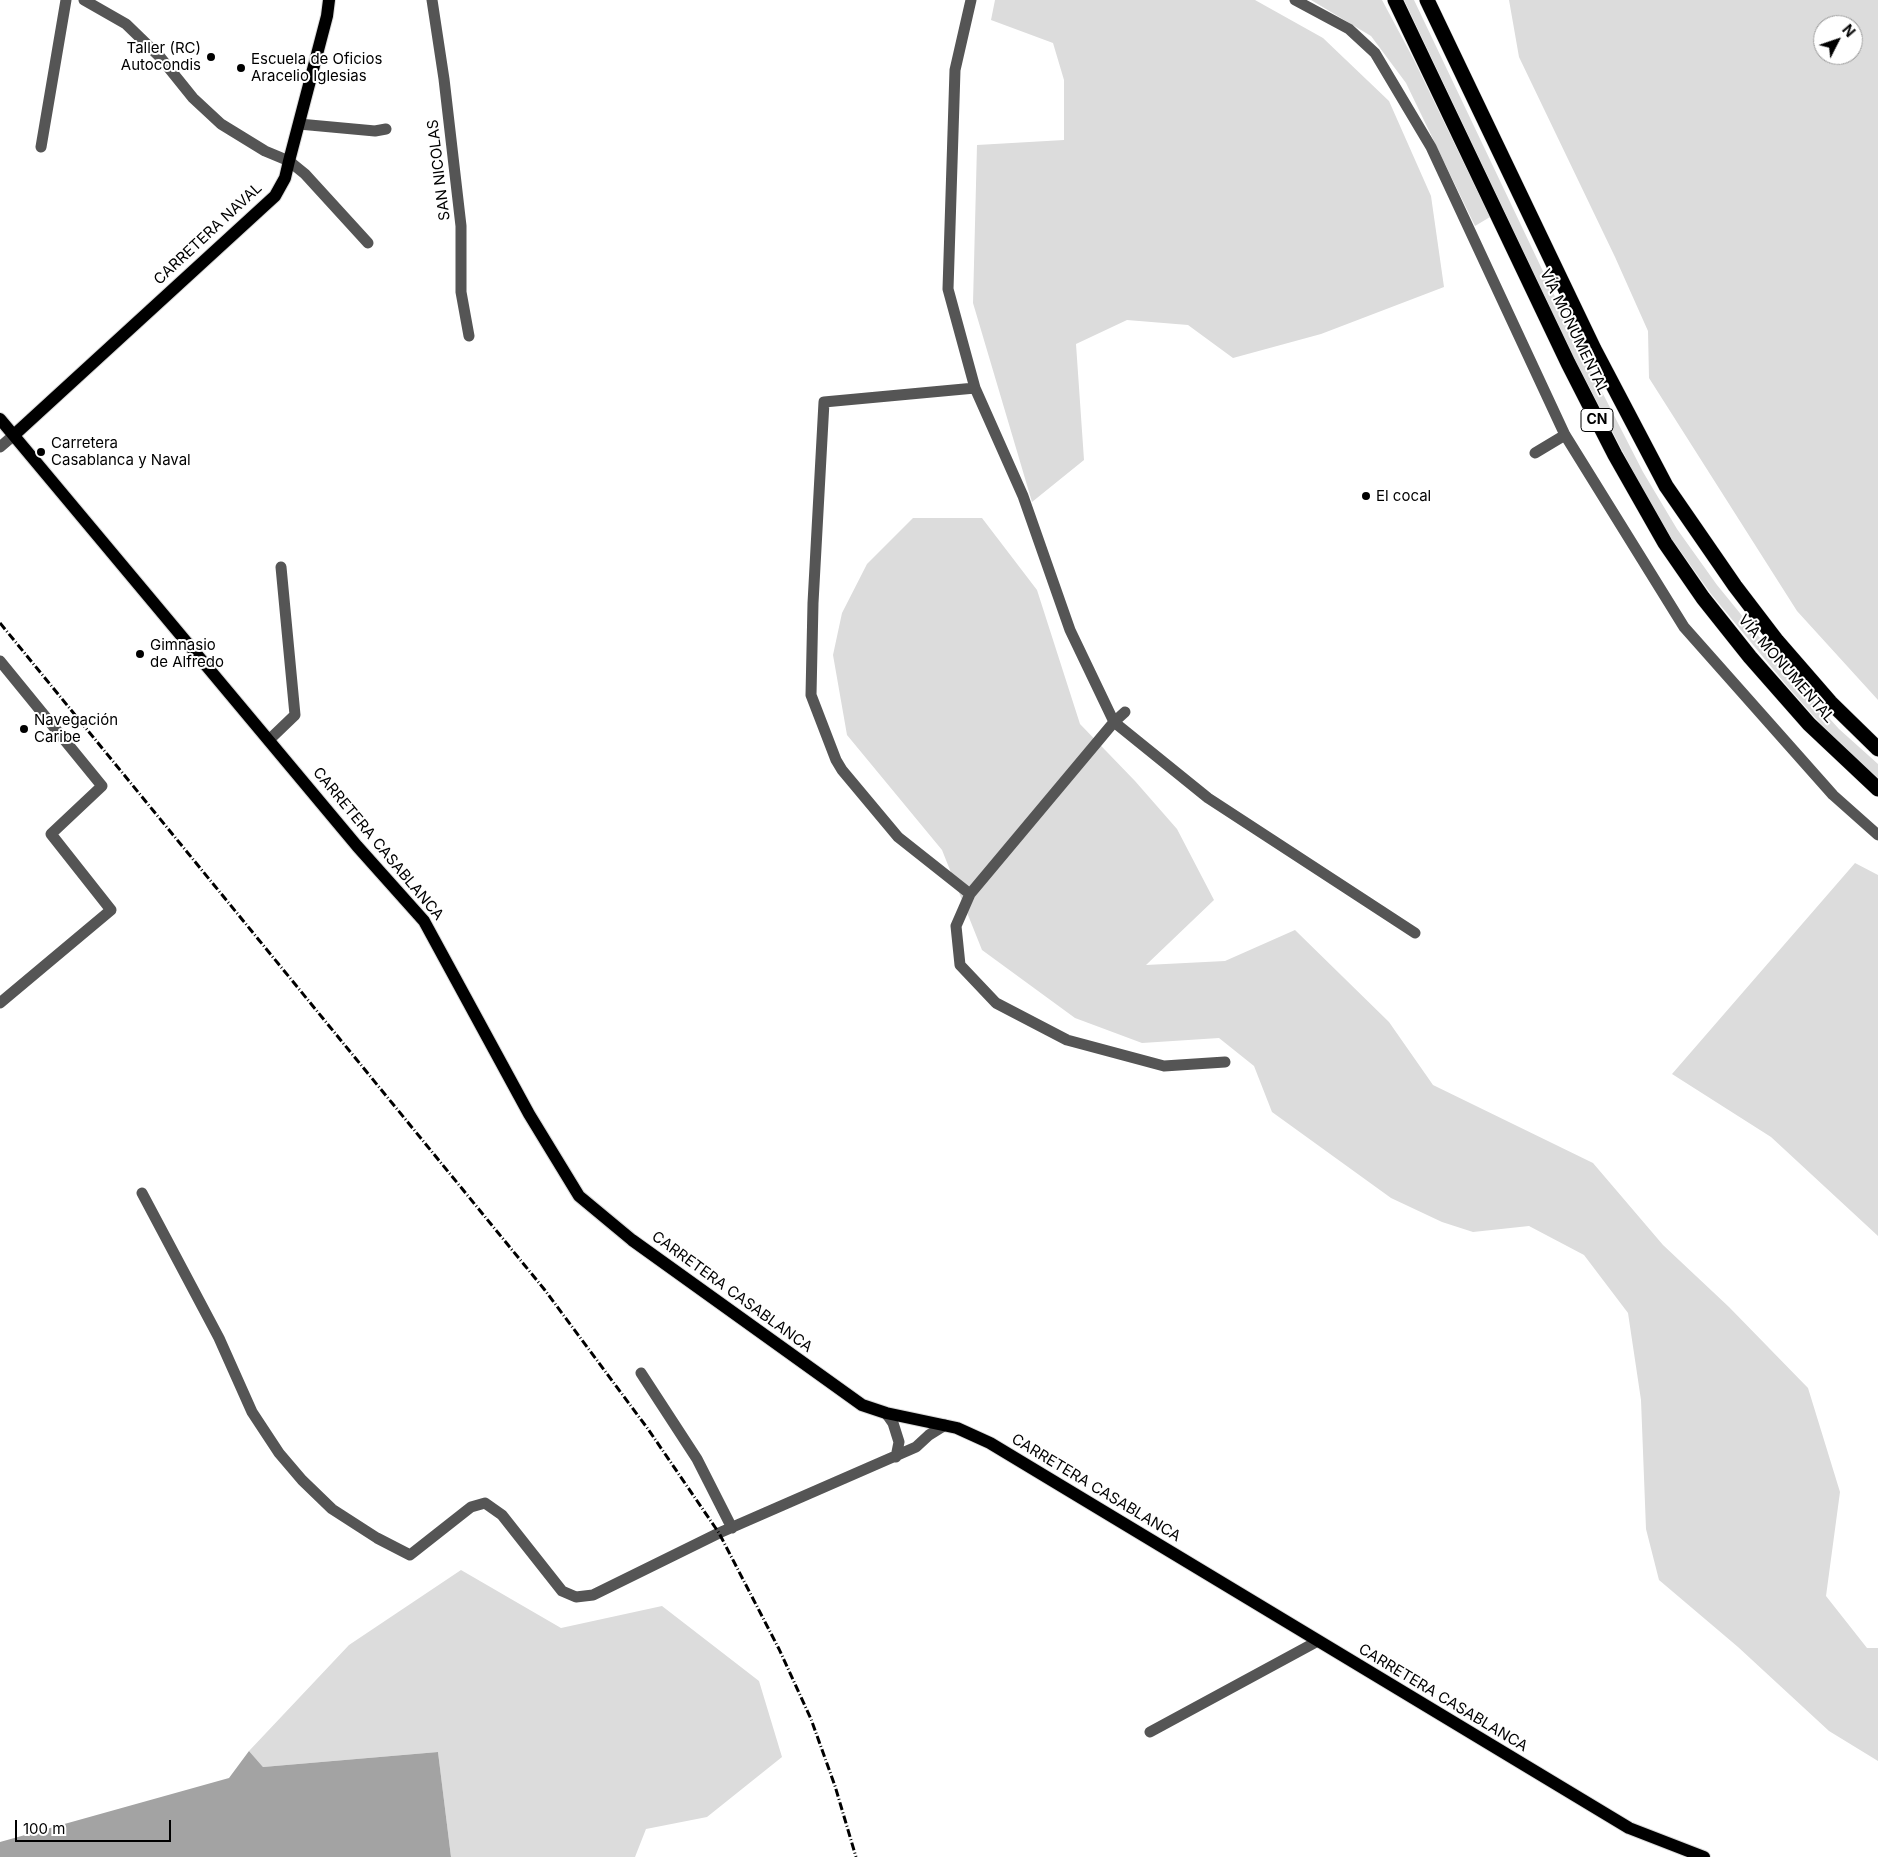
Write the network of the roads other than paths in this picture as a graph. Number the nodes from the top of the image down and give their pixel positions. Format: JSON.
{"nodes":[{"id":1,"x":66,"y":0,"type":"edge"},
{"id":2,"x":84,"y":0,"type":"edge"},
{"id":3,"x":328,"y":0,"type":"edge"},
{"id":4,"x":432,"y":0,"type":"edge"},
{"id":5,"x":971,"y":0,"type":"edge"},
{"id":6,"x":1295,"y":0,"type":"edge"},
{"id":7,"x":1395,"y":0,"type":"edge"},
{"id":8,"x":1427,"y":0,"type":"edge"},
{"id":9,"x":299,"y":124,"type":"junction"},
{"id":10,"x":386,"y":129,"type":"dead end"},
{"id":11,"x":41,"y":146,"type":"dead end"},
{"id":12,"x":289,"y":161,"type":"junction"},
{"id":13,"x":368,"y":243,"type":"dead end"},
{"id":14,"x":469,"y":336,"type":"dead end"},
{"id":15,"x":975,"y":388,"type":"junction"},
{"id":16,"x":0,"y":418,"type":"edge"},
{"id":17,"x":1565,"y":436,"type":"junction"},
{"id":18,"x":5,"y":442,"type":"edge"},
{"id":19,"x":1535,"y":453,"type":"dead end"},
{"id":20,"x":280,"y":568,"type":"dead end"},
{"id":21,"x":0,"y":661,"type":"edge"},
{"id":22,"x":1125,"y":712,"type":"dead end"},
{"id":23,"x":1114,"y":722,"type":"junction"},
{"id":24,"x":270,"y":740,"type":"junction"},
{"id":25,"x":1878,"y":749,"type":"edge"},
{"id":26,"x":1878,"y":789,"type":"edge"},
{"id":27,"x":1878,"y":835,"type":"edge"},
{"id":28,"x":970,"y":894,"type":"junction"},
{"id":29,"x":1415,"y":933,"type":"dead end"},
{"id":30,"x":0,"y":1002,"type":"edge"},
{"id":31,"x":1225,"y":1062,"type":"dead end"},
{"id":32,"x":142,"y":1193,"type":"dead end"},
{"id":33,"x":641,"y":1373,"type":"dead end"},
{"id":34,"x":886,"y":1413,"type":"junction"},
{"id":35,"x":945,"y":1425,"type":"junction"},
{"id":36,"x":896,"y":1457,"type":"junction"},
{"id":37,"x":732,"y":1528,"type":"junction"},
{"id":38,"x":1318,"y":1641,"type":"junction"},
{"id":39,"x":1150,"y":1732,"type":"dead end"},
{"id":40,"x":1704,"y":1857,"type":"edge"}],
"edges":[{"from":1,"to":11,"type":"street"},
{"from":2,"to":12,"type":"street"},
{"from":3,"to":9,"type":"main road","name":"CARRETERA NAVAL"},
{"from":4,"to":14,"type":"street","name":"SAN NICOLAS"},
{"from":5,"to":15,"type":"street"},
{"from":6,"to":17,"type":"street"},
{"from":7,"to":26,"type":"highway","name":"VÍA MONUMENTAL","number":"CN"},
{"from":8,"to":25,"type":"highway","name":"VÍA MONUMENTAL","number":"CN"},
{"from":9,"to":10,"type":"street"},
{"from":9,"to":12,"type":"main road","name":"CARRETERA NAVAL"},
{"from":12,"to":13,"type":"street"},
{"from":12,"to":18,"type":"main road","name":"CARRETERA NAVAL"},
{"from":15,"to":23,"type":"street"},
{"from":15,"to":28,"type":"street"},
{"from":16,"to":18,"type":"main road","name":"CARRETERA CASABLANCA"},
{"from":17,"to":19,"type":"street"},
{"from":17,"to":27,"type":"street"},
{"from":18,"to":24,"type":"main road","name":"CARRETERA CASABLANCA"},
{"from":20,"to":24,"type":"street"},
{"from":21,"to":30,"type":"street"},
{"from":22,"to":23,"type":"street"},
{"from":23,"to":28,"type":"street"},
{"from":23,"to":29,"type":"street"},
{"from":24,"to":34,"type":"main road","name":"CARRETERA CASABLANCA"},
{"from":28,"to":31,"type":"street"},
{"from":32,"to":37,"type":"street"},
{"from":33,"to":37,"type":"street"},
{"from":34,"to":35,"type":"main road","name":"CARRETERA CASABLANCA"},
{"from":34,"to":36,"type":"street"},
{"from":35,"to":36,"type":"street"},
{"from":35,"to":38,"type":"main road","name":"CARRETERA CASABLANCA"},
{"from":36,"to":37,"type":"street"},
{"from":38,"to":39,"type":"street"},
{"from":38,"to":40,"type":"main road","name":"CARRETERA CASABLANCA"}]}
